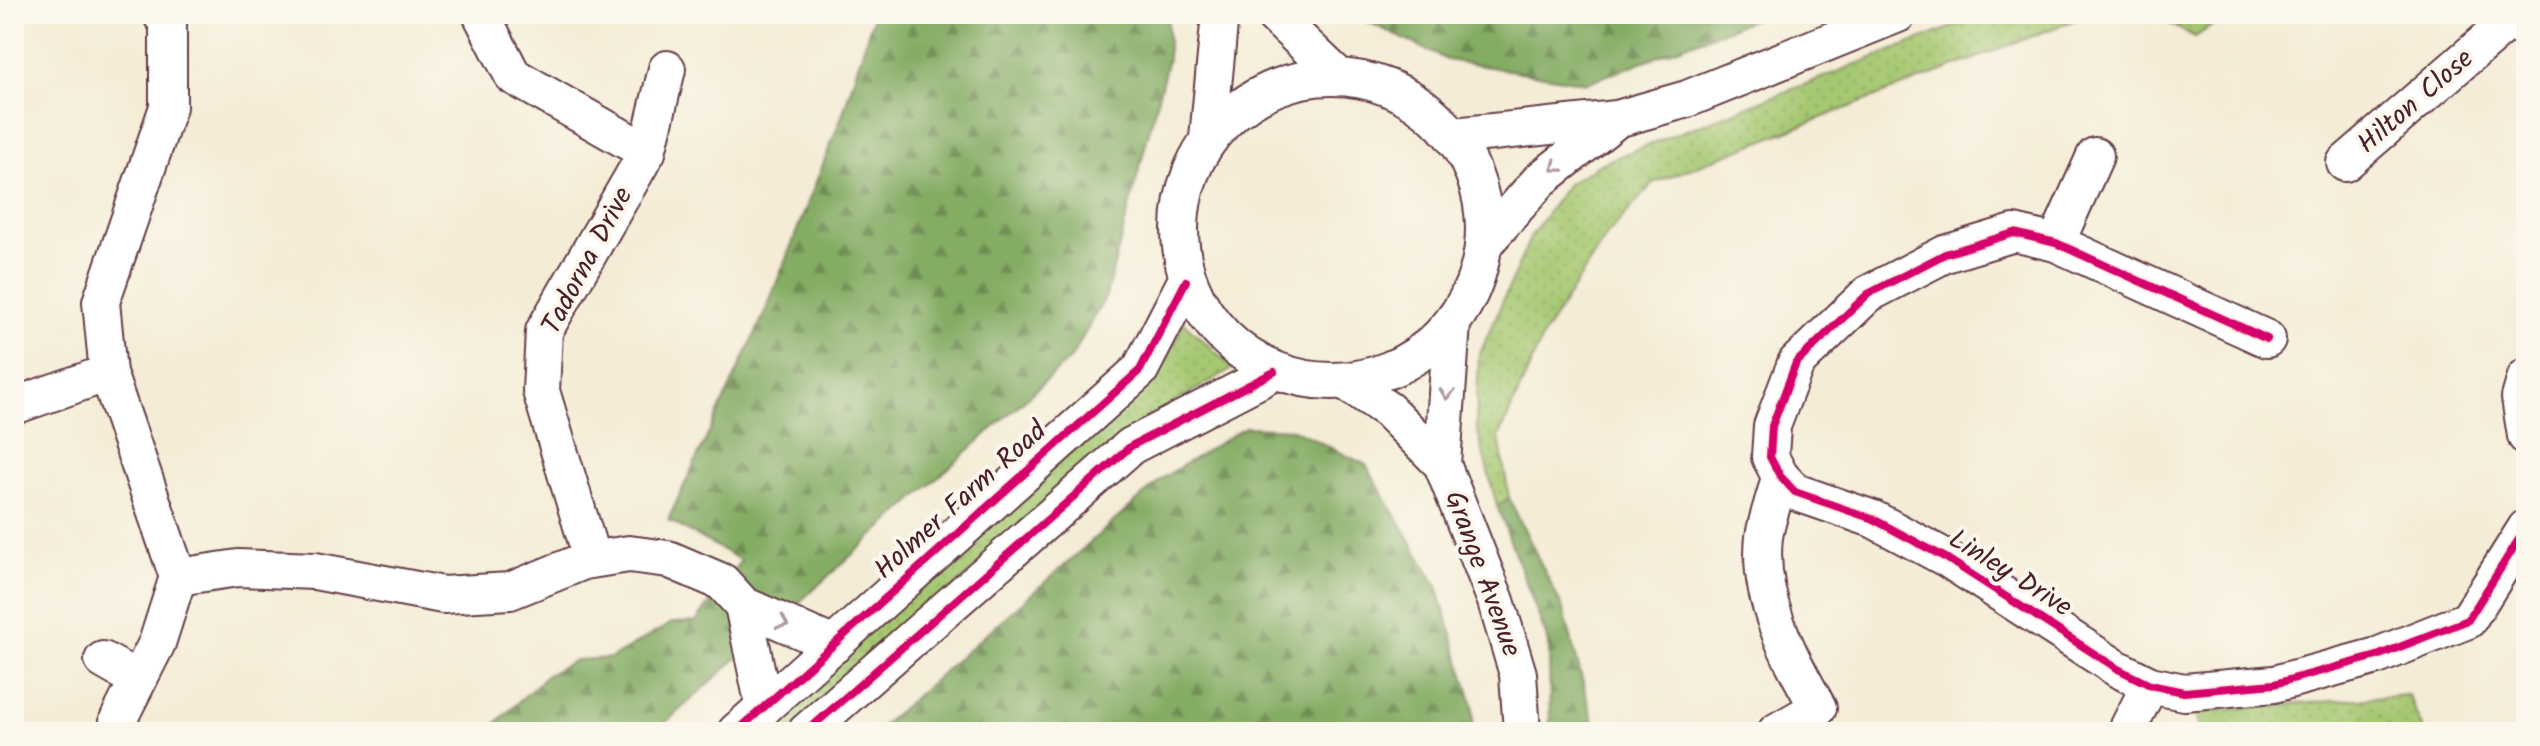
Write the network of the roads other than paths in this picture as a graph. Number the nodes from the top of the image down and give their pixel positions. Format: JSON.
{"nodes":[{"id":1,"x":161,"y":14,"type":"edge"},
{"id":2,"x":481,"y":14,"type":"edge"},
{"id":3,"x":1220,"y":14,"type":"edge"},
{"id":4,"x":1273,"y":14,"type":"edge"},
{"id":5,"x":1898,"y":14,"type":"edge"},
{"id":6,"x":2526,"y":16,"type":"edge"},
{"id":7,"x":667,"y":69,"type":"dead end"},
{"id":8,"x":1338,"y":76,"type":"junction"},
{"id":9,"x":1617,"y":119,"type":"junction"},
{"id":10,"x":1454,"y":136,"type":"junction"},
{"id":11,"x":1208,"y":138,"type":"junction"},
{"id":12,"x":647,"y":152,"type":"junction"},
{"id":13,"x":2095,"y":156,"type":"dead end"},
{"id":14,"x":2345,"y":163,"type":"dead end"},
{"id":15,"x":1485,"y":243,"type":"junction"},
{"id":16,"x":2056,"y":243,"type":"junction"},
{"id":17,"x":1186,"y":281,"type":"junction"},
{"id":18,"x":1452,"y":324,"type":"junction"},
{"id":19,"x":2267,"y":339,"type":"dead end"},
{"id":20,"x":1274,"y":372,"type":"junction"},
{"id":21,"x":108,"y":373,"type":"junction"},
{"id":22,"x":2526,"y":377,"type":"edge"},
{"id":23,"x":1346,"y":382,"type":"junction"},
{"id":24,"x":14,"y":406,"type":"edge"},
{"id":25,"x":2526,"y":436,"type":"edge"},
{"id":26,"x":1442,"y":464,"type":"junction"},
{"id":27,"x":1780,"y":476,"type":"junction"},
{"id":28,"x":2526,"y":528,"type":"edge"},
{"id":29,"x":592,"y":559,"type":"junction"},
{"id":30,"x":178,"y":577,"type":"junction"},
{"id":31,"x":743,"y":605,"type":"junction"},
{"id":32,"x":834,"y":645,"type":"junction"},
{"id":33,"x":103,"y":660,"type":"dead end"},
{"id":34,"x":138,"y":680,"type":"junction"},
{"id":35,"x":2150,"y":685,"type":"junction"},
{"id":36,"x":764,"y":707,"type":"junction"},
{"id":37,"x":118,"y":720,"type":"dead end"},
{"id":38,"x":736,"y":732,"type":"edge"},
{"id":39,"x":806,"y":732,"type":"edge"},
{"id":40,"x":1522,"y":732,"type":"edge"},
{"id":41,"x":1776,"y":732,"type":"edge"},
{"id":42,"x":2126,"y":732,"type":"edge"}],
"edges":[{"from":1,"to":21,"type":"street"},
{"from":2,"to":12,"type":"street"},
{"from":3,"to":11,"type":"street"},
{"from":4,"to":8,"type":"street"},
{"from":5,"to":9,"type":"street"},
{"from":6,"to":14,"type":"street","name":"Hilton Close"},
{"from":7,"to":12,"type":"street","name":"Tadorna Drive"},
{"from":8,"to":10,"type":"street"},
{"from":8,"to":11,"type":"street"},
{"from":9,"to":10,"type":"street"},
{"from":9,"to":15,"type":"street","one_way":true},
{"from":10,"to":15,"type":"street"},
{"from":11,"to":17,"type":"street"},
{"from":12,"to":29,"type":"street","name":"Tadorna Drive"},
{"from":13,"to":16,"type":"street"},
{"from":15,"to":18,"type":"street"},
{"from":16,"to":19,"type":"street"},
{"from":16,"to":27,"type":"street"},
{"from":17,"to":20,"type":"street"},
{"from":17,"to":32,"type":"street","name":"Holmer Farm Road"},
{"from":18,"to":23,"type":"street"},
{"from":18,"to":26,"type":"street","name":"Grange Avenue","one_way":true},
{"from":20,"to":23,"type":"street"},
{"from":20,"to":39,"type":"street"},
{"from":21,"to":24,"type":"street"},
{"from":21,"to":30,"type":"street"},
{"from":22,"to":25,"type":"street"},
{"from":23,"to":26,"type":"street","name":"Grange Avenue"},
{"from":26,"to":40,"type":"street","name":"Grange Avenue"},
{"from":27,"to":35,"type":"street","name":"Linley Drive"},
{"from":27,"to":41,"type":"street"},
{"from":28,"to":35,"type":"street","name":"Linley Drive"},
{"from":29,"to":30,"type":"street"},
{"from":29,"to":31,"type":"street"},
{"from":30,"to":34,"type":"street"},
{"from":31,"to":32,"type":"street","one_way":true},
{"from":31,"to":36,"type":"street"},
{"from":32,"to":36,"type":"street","name":"Holmer Farm Road"},
{"from":33,"to":34,"type":"street"},
{"from":34,"to":37,"type":"street"},
{"from":35,"to":42,"type":"street"},
{"from":36,"to":38,"type":"street","name":"Holmer Farm Road"}]}
